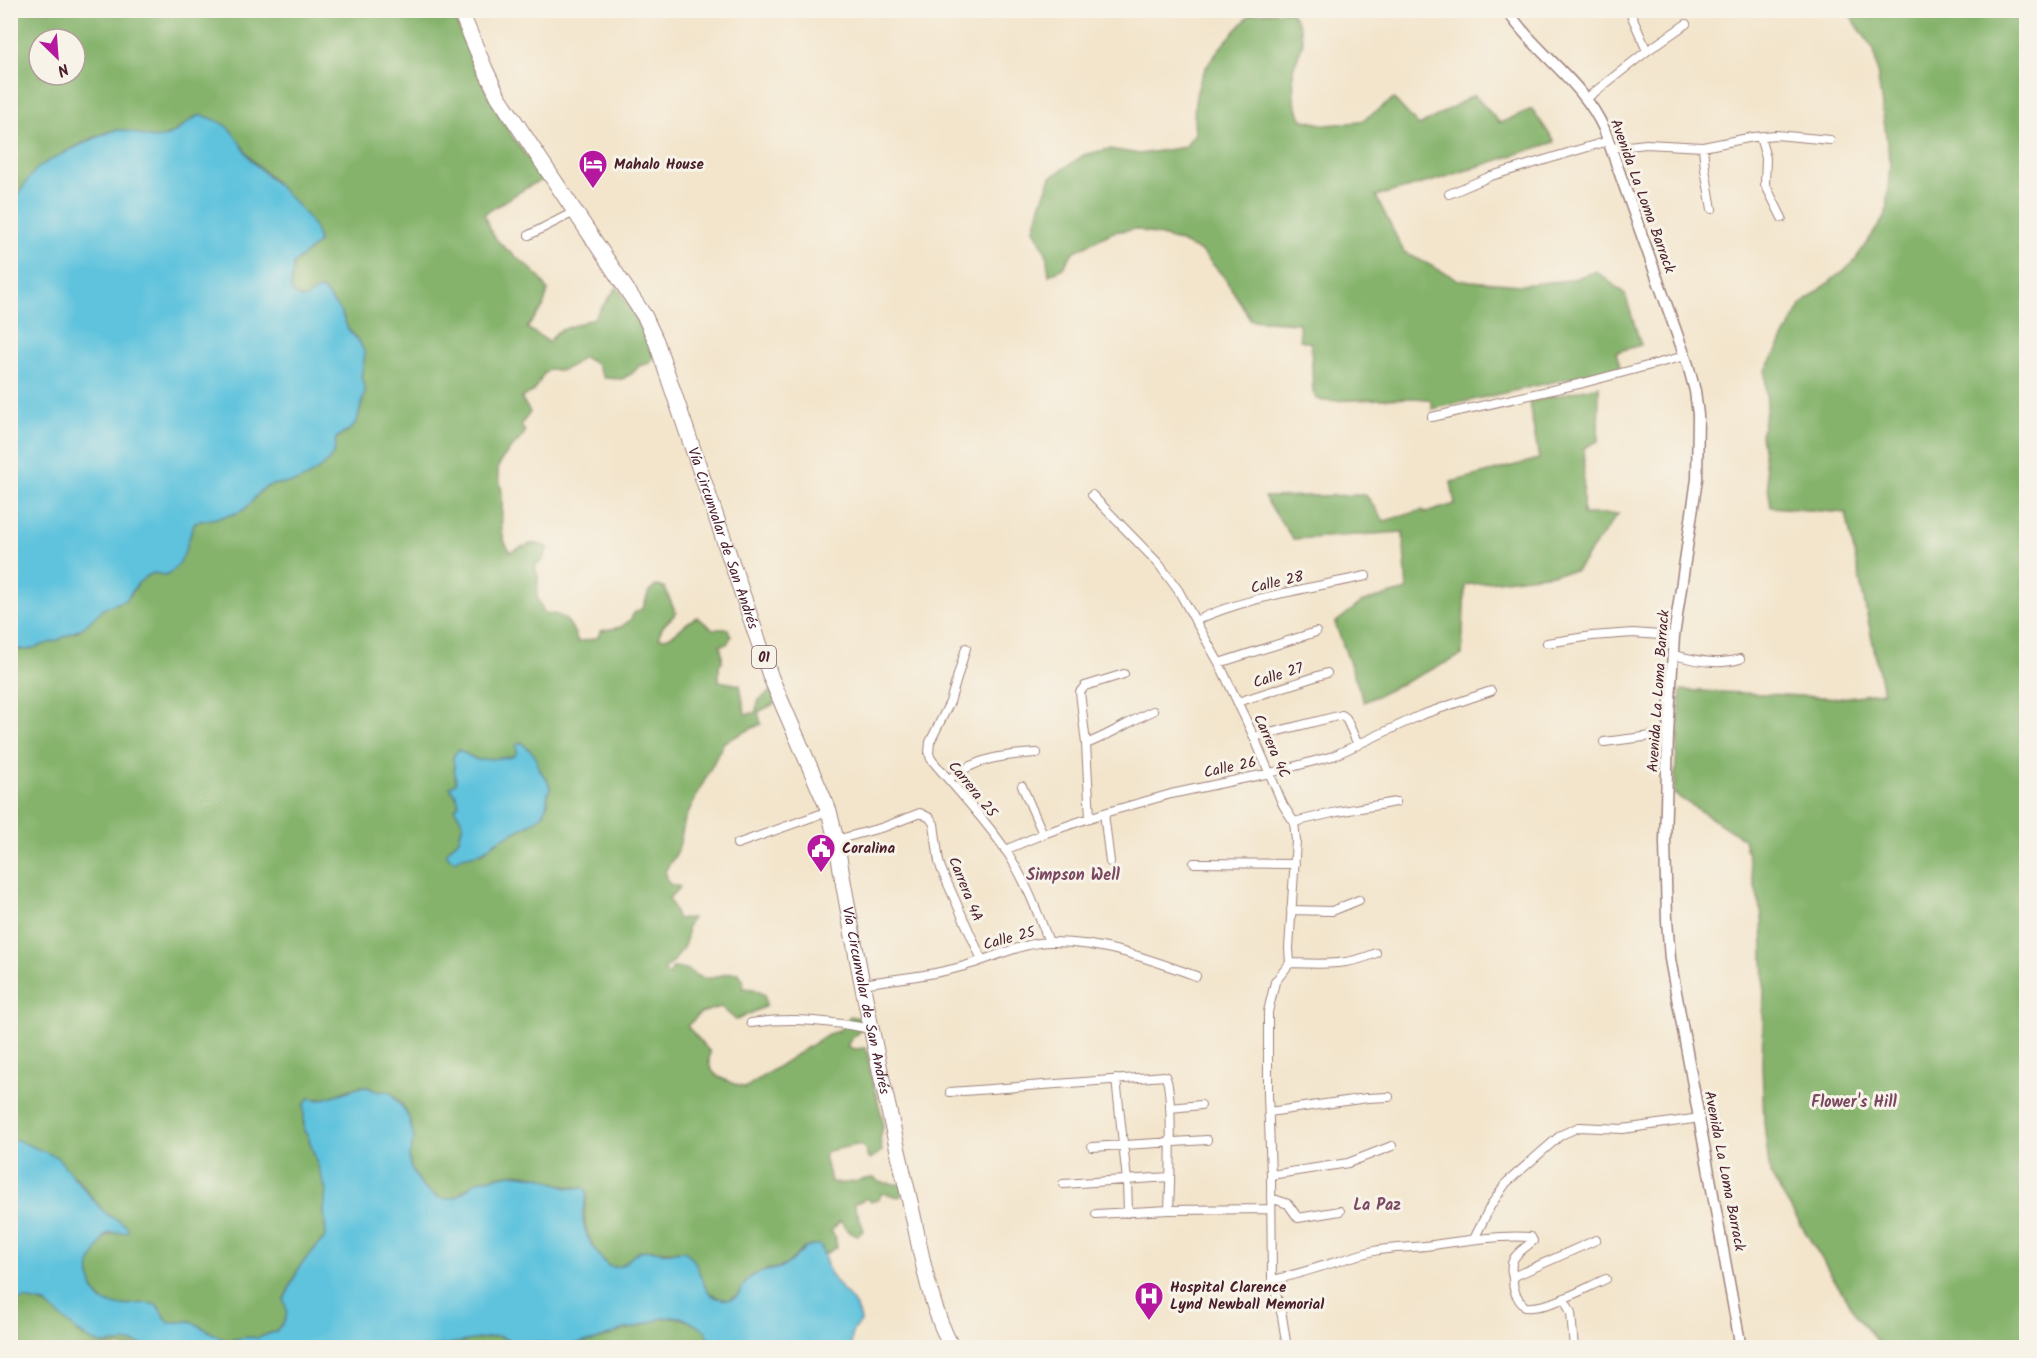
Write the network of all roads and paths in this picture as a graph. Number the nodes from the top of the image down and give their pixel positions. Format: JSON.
{"nodes":[{"id":1,"x":460,"y":10,"type":"edge"},
{"id":2,"x":1507,"y":10,"type":"edge"},
{"id":3,"x":1629,"y":10,"type":"edge"},
{"id":4,"x":1686,"y":24,"type":"dead end"},
{"id":5,"x":1647,"y":51,"type":"junction"},
{"id":6,"x":1587,"y":98,"type":"junction"},
{"id":7,"x":1760,"y":137,"type":"junction"},
{"id":8,"x":1830,"y":140,"type":"dead end"},
{"id":9,"x":1610,"y":145,"type":"junction"},
{"id":10,"x":1703,"y":147,"type":"junction"},
{"id":11,"x":1449,"y":194,"type":"dead end"},
{"id":12,"x":1712,"y":209,"type":"dead end"},
{"id":13,"x":574,"y":212,"type":"junction"},
{"id":14,"x":1782,"y":218,"type":"dead end"},
{"id":15,"x":530,"y":235,"type":"dead end"},
{"id":16,"x":1685,"y":356,"type":"junction"},
{"id":17,"x":1432,"y":417,"type":"dead end"},
{"id":18,"x":1092,"y":495,"type":"dead end"},
{"id":19,"x":1366,"y":576,"type":"dead end"},
{"id":20,"x":1196,"y":621,"type":"junction"},
{"id":21,"x":1316,"y":632,"type":"dead end"},
{"id":22,"x":1674,"y":636,"type":"junction"},
{"id":23,"x":1547,"y":643,"type":"dead end"},
{"id":24,"x":966,"y":648,"type":"dead end"},
{"id":25,"x":1672,"y":655,"type":"junction"},
{"id":26,"x":1740,"y":659,"type":"dead end"},
{"id":27,"x":1218,"y":663,"type":"junction"},
{"id":28,"x":1327,"y":673,"type":"dead end"},
{"id":29,"x":1124,"y":674,"type":"dead end"},
{"id":30,"x":1491,"y":691,"type":"dead end"},
{"id":31,"x":1238,"y":702,"type":"junction"},
{"id":32,"x":1153,"y":711,"type":"dead end"},
{"id":33,"x":1668,"y":734,"type":"junction"},
{"id":34,"x":1254,"y":737,"type":"junction"},
{"id":35,"x":1604,"y":741,"type":"dead end"},
{"id":36,"x":1086,"y":744,"type":"junction"},
{"id":37,"x":1358,"y":745,"type":"junction"},
{"id":38,"x":1037,"y":753,"type":"dead end"},
{"id":39,"x":1270,"y":773,"type":"junction"},
{"id":40,"x":949,"y":779,"type":"junction"},
{"id":41,"x":1022,"y":786,"type":"dead end"},
{"id":42,"x":1396,"y":802,"type":"dead end"},
{"id":43,"x":829,"y":811,"type":"junction"},
{"id":44,"x":1104,"y":813,"type":"junction"},
{"id":45,"x":1090,"y":818,"type":"junction"},
{"id":46,"x":1293,"y":822,"type":"junction"},
{"id":47,"x":1043,"y":834,"type":"junction"},
{"id":48,"x":836,"y":840,"type":"junction"},
{"id":49,"x":737,"y":844,"type":"dead end"},
{"id":50,"x":1005,"y":850,"type":"junction"},
{"id":51,"x":1110,"y":862,"type":"dead end"},
{"id":52,"x":1194,"y":863,"type":"dead end"},
{"id":53,"x":1294,"y":864,"type":"junction"},
{"id":54,"x":1359,"y":900,"type":"dead end"},
{"id":55,"x":1291,"y":910,"type":"junction"},
{"id":56,"x":1049,"y":942,"type":"junction"},
{"id":57,"x":1376,"y":953,"type":"dead end"},
{"id":58,"x":982,"y":960,"type":"junction"},
{"id":59,"x":1290,"y":963,"type":"junction"},
{"id":60,"x":1196,"y":976,"type":"dead end"},
{"id":61,"x":863,"y":984,"type":"junction"},
{"id":62,"x":751,"y":1023,"type":"dead end"},
{"id":63,"x":872,"y":1029,"type":"junction"},
{"id":64,"x":1116,"y":1078,"type":"junction"},
{"id":65,"x":950,"y":1092,"type":"dead end"},
{"id":66,"x":1389,"y":1097,"type":"dead end"},
{"id":67,"x":1201,"y":1106,"type":"dead end"},
{"id":68,"x":1170,"y":1108,"type":"junction"},
{"id":69,"x":1269,"y":1112,"type":"junction"},
{"id":70,"x":1700,"y":1119,"type":"junction"},
{"id":71,"x":1207,"y":1140,"type":"dead end"},
{"id":72,"x":1170,"y":1143,"type":"junction"},
{"id":73,"x":1123,"y":1145,"type":"junction"},
{"id":74,"x":1392,"y":1146,"type":"dead end"},
{"id":75,"x":1092,"y":1147,"type":"dead end"},
{"id":76,"x":1271,"y":1175,"type":"junction"},
{"id":77,"x":1170,"y":1177,"type":"junction"},
{"id":78,"x":1127,"y":1180,"type":"junction"},
{"id":79,"x":1063,"y":1184,"type":"dead end"},
{"id":80,"x":1271,"y":1198,"type":"junction"},
{"id":81,"x":1271,"y":1209,"type":"junction"},
{"id":82,"x":1169,"y":1210,"type":"junction"},
{"id":83,"x":1340,"y":1211,"type":"dead end"},
{"id":84,"x":1128,"y":1213,"type":"junction"},
{"id":85,"x":1096,"y":1214,"type":"dead end"},
{"id":86,"x":1474,"y":1239,"type":"junction"},
{"id":87,"x":1596,"y":1240,"type":"dead end"},
{"id":88,"x":1513,"y":1278,"type":"junction"},
{"id":89,"x":1606,"y":1279,"type":"dead end"},
{"id":90,"x":1272,"y":1280,"type":"junction"},
{"id":91,"x":1564,"y":1298,"type":"junction"},
{"id":92,"x":952,"y":1347,"type":"edge"},
{"id":93,"x":1287,"y":1347,"type":"edge"},
{"id":94,"x":1574,"y":1347,"type":"edge"},
{"id":95,"x":1741,"y":1347,"type":"edge"}],
"edges":[{"from":1,"to":13,"type":"highway","name":"Vía Circunvalar de San Andrés","number":"01"},
{"from":2,"to":6,"type":"main road","name":"Avenida La Loma Barrack"},
{"from":3,"to":5,"type":"street"},
{"from":4,"to":5,"type":"street"},
{"from":5,"to":6,"type":"street"},
{"from":6,"to":9,"type":"main road","name":"Avenida La Loma Barrack"},
{"from":7,"to":8,"type":"street"},
{"from":7,"to":10,"type":"street"},
{"from":7,"to":14,"type":"street"},
{"from":9,"to":10,"type":"street"},
{"from":9,"to":11,"type":"street"},
{"from":9,"to":16,"type":"main road","name":"Avenida La Loma Barrack"},
{"from":10,"to":12,"type":"street"},
{"from":13,"to":15,"type":"street"},
{"from":13,"to":43,"type":"highway","name":"Vía Circunvalar de San Andrés","number":"01"},
{"from":16,"to":17,"type":"street"},
{"from":16,"to":22,"type":"main road","name":"Avenida La Loma Barrack"},
{"from":18,"to":20,"type":"street","name":"Carrera 4C"},
{"from":19,"to":20,"type":"street","name":"Calle 28"},
{"from":20,"to":27,"type":"street","name":"Carrera 4C"},
{"from":21,"to":27,"type":"street"},
{"from":22,"to":23,"type":"street"},
{"from":22,"to":25,"type":"main road","name":"Avenida La Loma Barrack"},
{"from":24,"to":40,"type":"street","name":"Carrera 25"},
{"from":25,"to":26,"type":"street"},
{"from":25,"to":33,"type":"main road","name":"Avenida La Loma Barrack"},
{"from":27,"to":31,"type":"street","name":"Carrera 4C"},
{"from":28,"to":31,"type":"street","name":"Calle 27"},
{"from":29,"to":36,"type":"street"},
{"from":30,"to":37,"type":"street","name":"Calle 26"},
{"from":31,"to":34,"type":"street","name":"Carrera 4C"},
{"from":32,"to":36,"type":"street"},
{"from":33,"to":35,"type":"street"},
{"from":33,"to":70,"type":"main road","name":"Avenida La Loma Barrack"},
{"from":34,"to":37,"type":"street"},
{"from":34,"to":39,"type":"street","name":"Carrera 4C"},
{"from":36,"to":45,"type":"street"},
{"from":37,"to":39,"type":"street","name":"Calle 26"},
{"from":38,"to":40,"type":"street"},
{"from":39,"to":44,"type":"street","name":"Calle 26"},
{"from":39,"to":46,"type":"street","name":"Carrera 4C"},
{"from":40,"to":50,"type":"street","name":"Carrera 25"},
{"from":41,"to":47,"type":"street"},
{"from":42,"to":46,"type":"street"},
{"from":43,"to":48,"type":"highway","name":"Vía Circunvalar de San Andrés","number":"01"},
{"from":43,"to":49,"type":"street"},
{"from":44,"to":45,"type":"street","name":"Calle 26"},
{"from":44,"to":51,"type":"street"},
{"from":45,"to":47,"type":"street","name":"Calle 26"},
{"from":46,"to":53,"type":"street","name":"Carrera 4C"},
{"from":47,"to":50,"type":"street","name":"Calle 26"},
{"from":48,"to":58,"type":"street","name":"Carrera 4A"},
{"from":48,"to":61,"type":"highway","name":"Vía Circunvalar de San Andrés","number":"01"},
{"from":50,"to":56,"type":"street","name":"Carrera 25"},
{"from":52,"to":53,"type":"street"},
{"from":53,"to":55,"type":"street","name":"Carrera 4C"},
{"from":54,"to":55,"type":"street"},
{"from":55,"to":59,"type":"street","name":"Carrera 4C"},
{"from":56,"to":58,"type":"street","name":"Calle 25"},
{"from":56,"to":60,"type":"street","name":"Calle 25"},
{"from":57,"to":59,"type":"street"},
{"from":58,"to":61,"type":"street","name":"Calle 25"},
{"from":59,"to":69,"type":"street"},
{"from":61,"to":63,"type":"highway","name":"Vía Circunvalar de San Andrés","number":"01"},
{"from":62,"to":63,"type":"street"},
{"from":63,"to":92,"type":"highway","name":"Vía Circunvalar de San Andrés","number":"01"},
{"from":64,"to":65,"type":"street"},
{"from":64,"to":68,"type":"street"},
{"from":64,"to":73,"type":"street"},
{"from":66,"to":69,"type":"street"},
{"from":67,"to":68,"type":"street"},
{"from":68,"to":72,"type":"street"},
{"from":69,"to":76,"type":"street"},
{"from":70,"to":86,"type":"street"},
{"from":70,"to":95,"type":"main road","name":"Avenida La Loma Barrack"},
{"from":71,"to":72,"type":"street"},
{"from":72,"to":73,"type":"street"},
{"from":72,"to":77,"type":"street"},
{"from":73,"to":75,"type":"street"},
{"from":73,"to":78,"type":"street"},
{"from":74,"to":76,"type":"street"},
{"from":76,"to":80,"type":"street"},
{"from":77,"to":78,"type":"street"},
{"from":77,"to":82,"type":"street"},
{"from":78,"to":79,"type":"street"},
{"from":78,"to":84,"type":"street"},
{"from":80,"to":81,"type":"street"},
{"from":80,"to":83,"type":"street"},
{"from":81,"to":82,"type":"street"},
{"from":81,"to":90,"type":"street"},
{"from":82,"to":84,"type":"street"},
{"from":84,"to":85,"type":"street"},
{"from":86,"to":88,"type":"street"},
{"from":86,"to":90,"type":"street"},
{"from":87,"to":88,"type":"street"},
{"from":88,"to":91,"type":"street"},
{"from":89,"to":91,"type":"street"},
{"from":90,"to":93,"type":"street"},
{"from":91,"to":94,"type":"street"}]}
